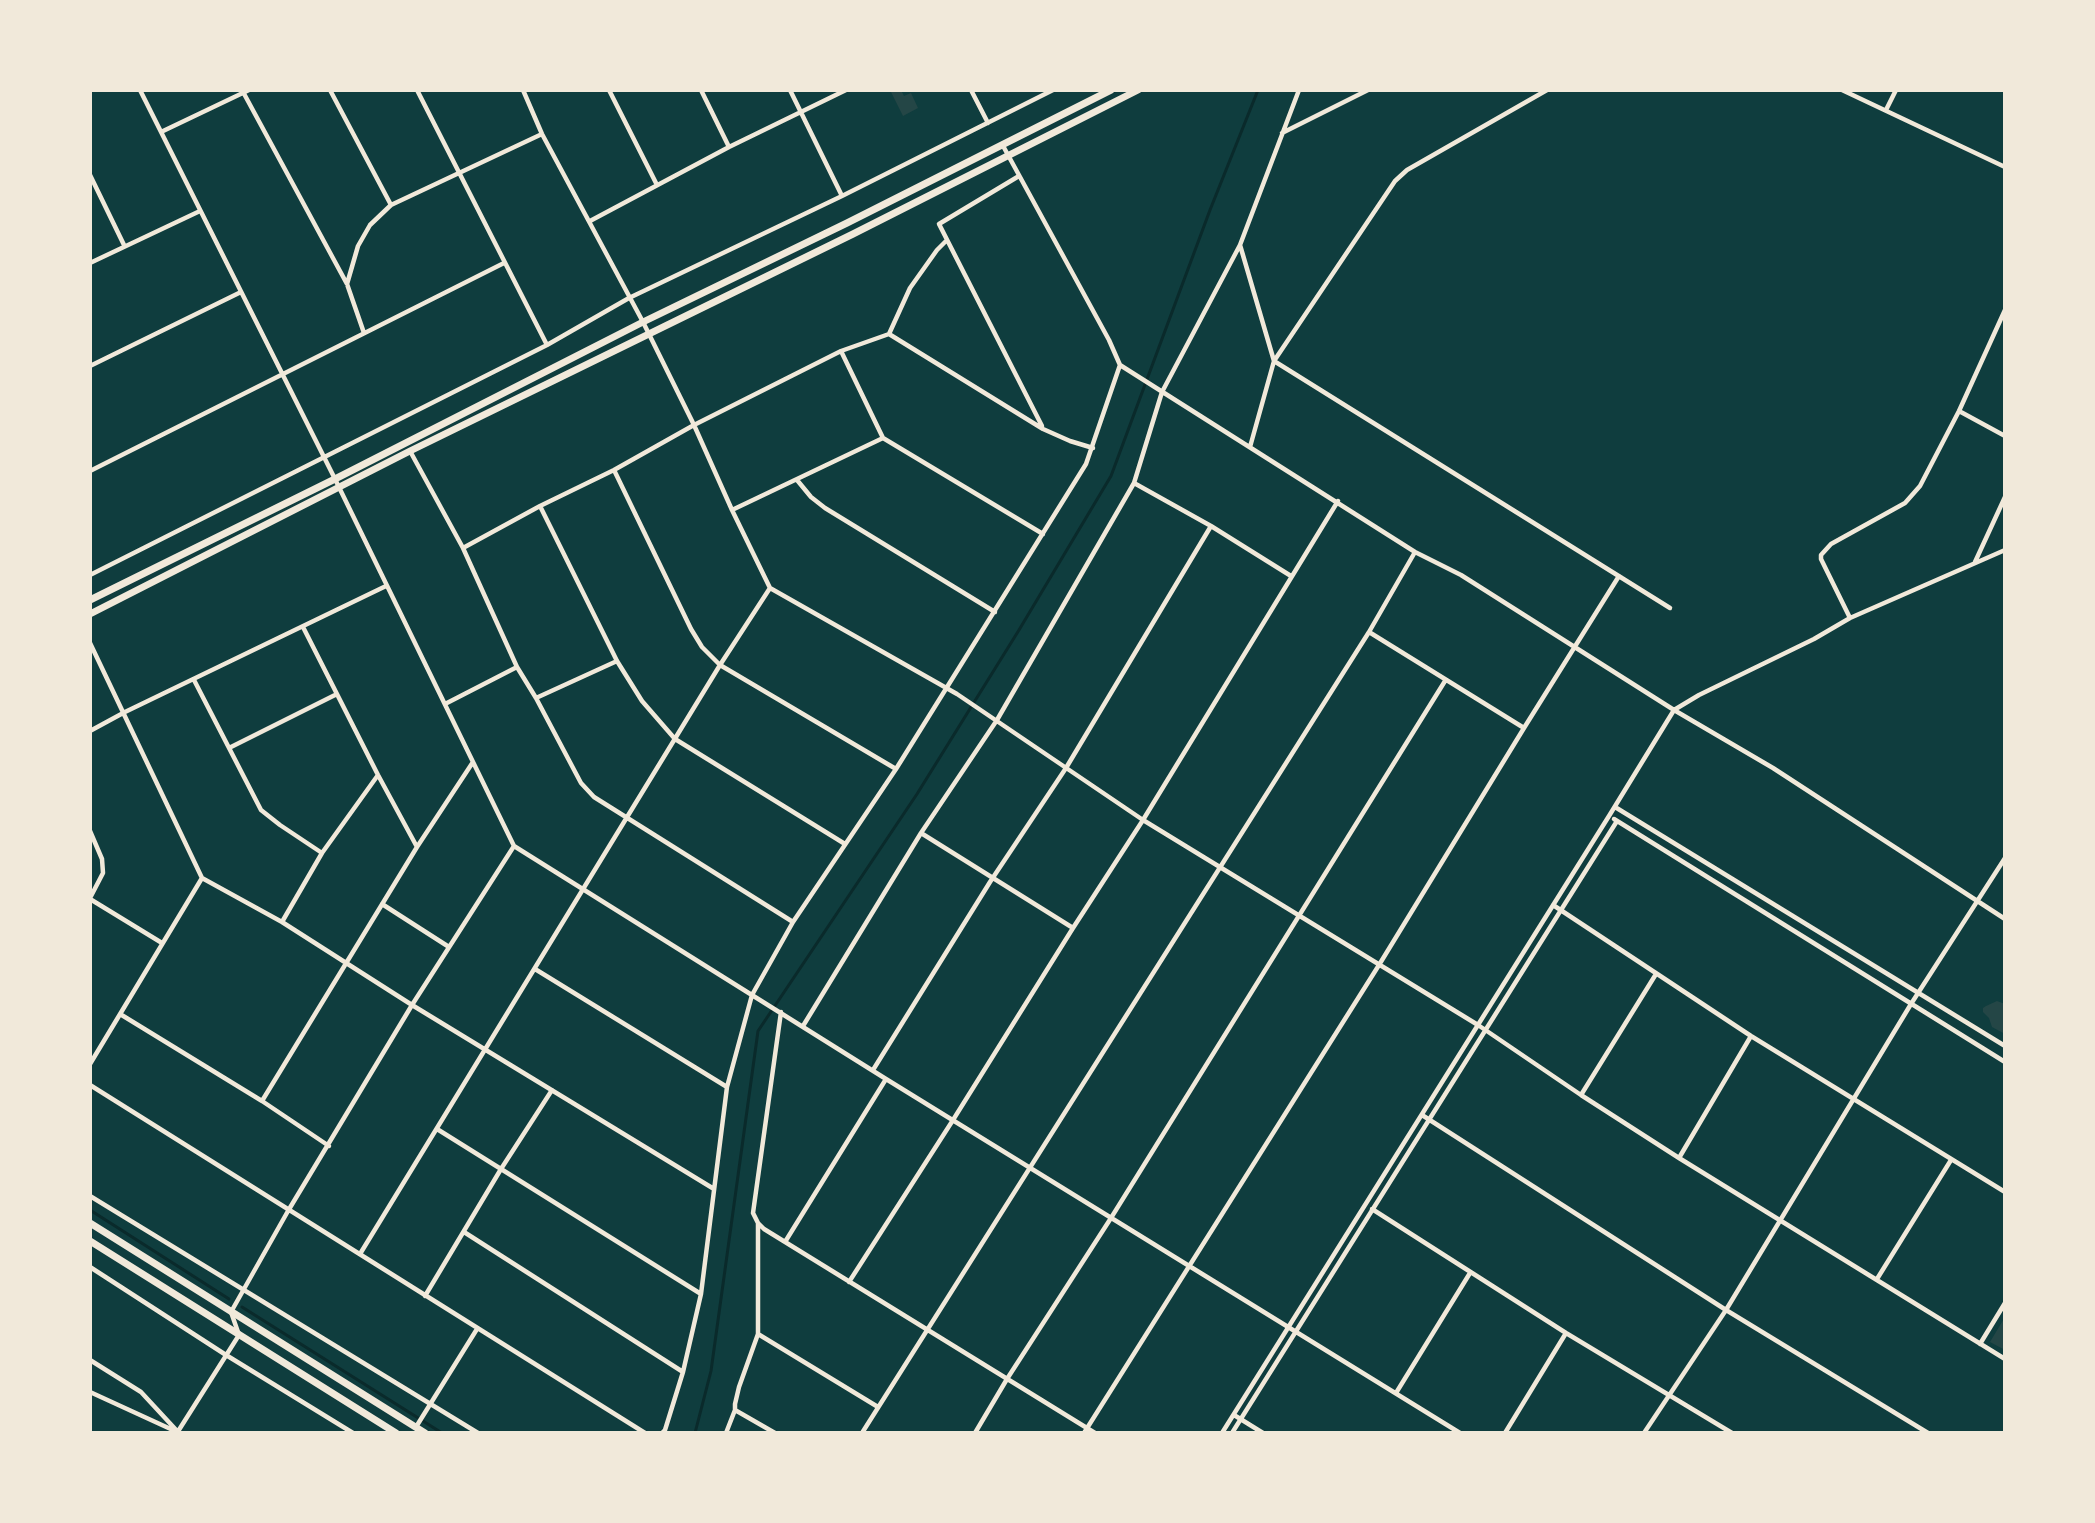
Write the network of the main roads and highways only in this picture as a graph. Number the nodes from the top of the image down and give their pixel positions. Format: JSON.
{"nodes":[{"id":1,"x":1111,"y":90,"type":"edge"},
{"id":2,"x":1138,"y":90,"type":"edge"},
{"id":3,"x":90,"y":600,"type":"edge"},
{"id":4,"x":90,"y":614,"type":"edge"},
{"id":5,"x":90,"y":1223,"type":"edge"},
{"id":6,"x":90,"y":1241,"type":"edge"},
{"id":7,"x":396,"y":1433,"type":"edge"},
{"id":8,"x":424,"y":1433,"type":"edge"}],
"edges":[{"from":1,"to":3,"type":"main road"},
{"from":2,"to":4,"type":"main road"},
{"from":5,"to":8,"type":"main road"},
{"from":6,"to":7,"type":"main road"}]}
